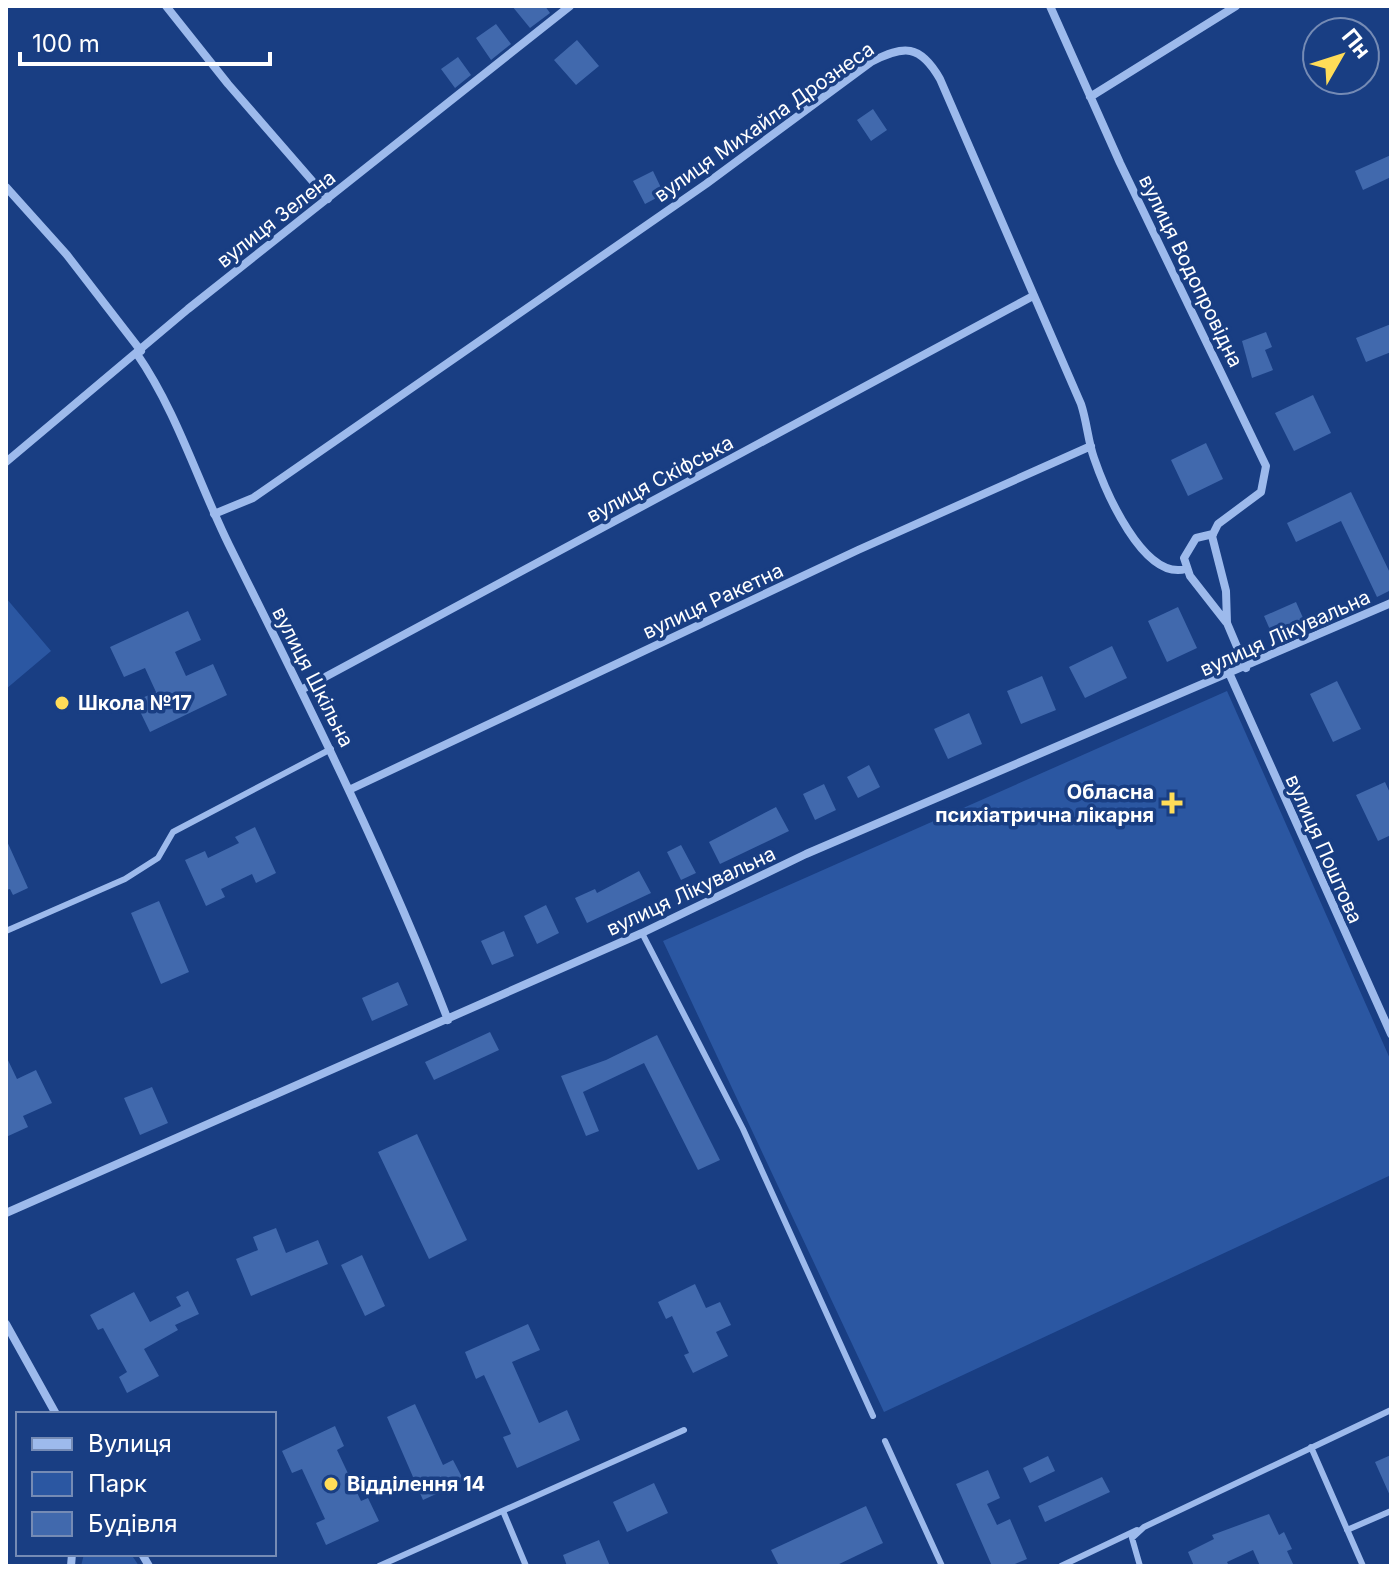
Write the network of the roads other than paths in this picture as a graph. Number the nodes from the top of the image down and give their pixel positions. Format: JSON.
{"nodes":[{"id":1,"x":166,"y":6,"type":"edge"},
{"id":2,"x":570,"y":6,"type":"edge"},
{"id":3,"x":1050,"y":6,"type":"edge"},
{"id":4,"x":1236,"y":6,"type":"edge"},
{"id":5,"x":1090,"y":97,"type":"junction"},
{"id":6,"x":6,"y":187,"type":"edge"},
{"id":7,"x":328,"y":199,"type":"junction"},
{"id":8,"x":1033,"y":296,"type":"junction"},
{"id":9,"x":139,"y":352,"type":"junction"},
{"id":10,"x":1091,"y":446,"type":"junction"},
{"id":11,"x":6,"y":462,"type":"edge"},
{"id":12,"x":214,"y":514,"type":"junction"},
{"id":13,"x":1213,"y":534,"type":"junction"},
{"id":14,"x":1186,"y":569,"type":"junction"},
{"id":15,"x":1391,"y":603,"type":"edge"},
{"id":16,"x":1227,"y":623,"type":"junction"},
{"id":17,"x":1246,"y":668,"type":"junction"},
{"id":18,"x":1230,"y":675,"type":"junction"},
{"id":19,"x":301,"y":690,"type":"junction"},
{"id":20,"x":331,"y":749,"type":"junction"},
{"id":21,"x":351,"y":789,"type":"junction"},
{"id":22,"x":6,"y":931,"type":"edge"},
{"id":23,"x":642,"y":933,"type":"junction"},
{"id":24,"x":448,"y":1020,"type":"junction"},
{"id":25,"x":1391,"y":1034,"type":"edge"},
{"id":26,"x":6,"y":1213,"type":"edge"},
{"id":27,"x":6,"y":1324,"type":"edge"},
{"id":28,"x":1391,"y":1410,"type":"edge"},
{"id":29,"x":55,"y":1412,"type":"edge"},
{"id":30,"x":873,"y":1416,"type":"dead end"},
{"id":31,"x":684,"y":1430,"type":"dead end"},
{"id":32,"x":885,"y":1441,"type":"dead end"},
{"id":33,"x":1311,"y":1447,"type":"junction"},
{"id":34,"x":503,"y":1511,"type":"junction"},
{"id":35,"x":1391,"y":1511,"type":"edge"},
{"id":36,"x":1144,"y":1527,"type":"junction"},
{"id":37,"x":1347,"y":1530,"type":"junction"},
{"id":38,"x":379,"y":1566,"type":"edge"},
{"id":39,"x":526,"y":1566,"type":"edge"},
{"id":40,"x":942,"y":1566,"type":"edge"},
{"id":41,"x":1061,"y":1566,"type":"edge"},
{"id":42,"x":1140,"y":1566,"type":"edge"},
{"id":43,"x":1363,"y":1566,"type":"edge"}],
"edges":[{"from":1,"to":7,"type":"street"},
{"from":2,"to":7,"type":"street","name":"вулиця Зелена"},
{"from":3,"to":5,"type":"street","name":"вулиця Водопровідна"},
{"from":4,"to":5,"type":"street"},
{"from":5,"to":13,"type":"street","name":"вулиця Водопровідна"},
{"from":6,"to":9,"type":"street","name":"вулиця Шкільна"},
{"from":7,"to":9,"type":"street","name":"вулиця Зелена"},
{"from":8,"to":10,"type":"street","name":"вулиця Михайла Дрознеса"},
{"from":8,"to":12,"type":"street","name":"вулиця Михайла Дрознеса"},
{"from":8,"to":19,"type":"street","name":"вулиця Скіфська"},
{"from":9,"to":11,"type":"street","name":"вулиця Зелена"},
{"from":9,"to":12,"type":"street","name":"вулиця Шкільна"},
{"from":10,"to":14,"type":"street","name":"вулиця Михайла Дрознеса"},
{"from":10,"to":21,"type":"street","name":"вулиця Ракетна"},
{"from":12,"to":19,"type":"street","name":"вулиця Шкільна"},
{"from":13,"to":14,"type":"street","name":"вулиця Водопровідна"},
{"from":13,"to":16,"type":"street"},
{"from":14,"to":16,"type":"street"},
{"from":15,"to":17,"type":"street","name":"вулиця Лікувальна"},
{"from":16,"to":17,"type":"street"},
{"from":17,"to":18,"type":"street","name":"вулиця Лікувальна"},
{"from":18,"to":23,"type":"street","name":"вулиця Лікувальна"},
{"from":18,"to":25,"type":"street","name":"вулиця Поштова"},
{"from":19,"to":20,"type":"street","name":"вулиця Шкільна"},
{"from":20,"to":21,"type":"street","name":"вулиця Шкільна"},
{"from":20,"to":22,"type":"lane"},
{"from":21,"to":24,"type":"street","name":"вулиця Шкільна"},
{"from":23,"to":24,"type":"street","name":"вулиця Лікувальна"},
{"from":23,"to":30,"type":"lane"},
{"from":24,"to":26,"type":"street","name":"вулиця Лікувальна"},
{"from":27,"to":29,"type":"street"},
{"from":28,"to":33,"type":"lane"},
{"from":31,"to":34,"type":"lane"},
{"from":32,"to":40,"type":"lane"},
{"from":33,"to":36,"type":"lane"},
{"from":33,"to":37,"type":"lane"},
{"from":34,"to":38,"type":"lane"},
{"from":34,"to":39,"type":"lane"},
{"from":35,"to":37,"type":"lane"},
{"from":36,"to":41,"type":"lane"},
{"from":36,"to":42,"type":"lane"},
{"from":37,"to":43,"type":"lane"}]}
